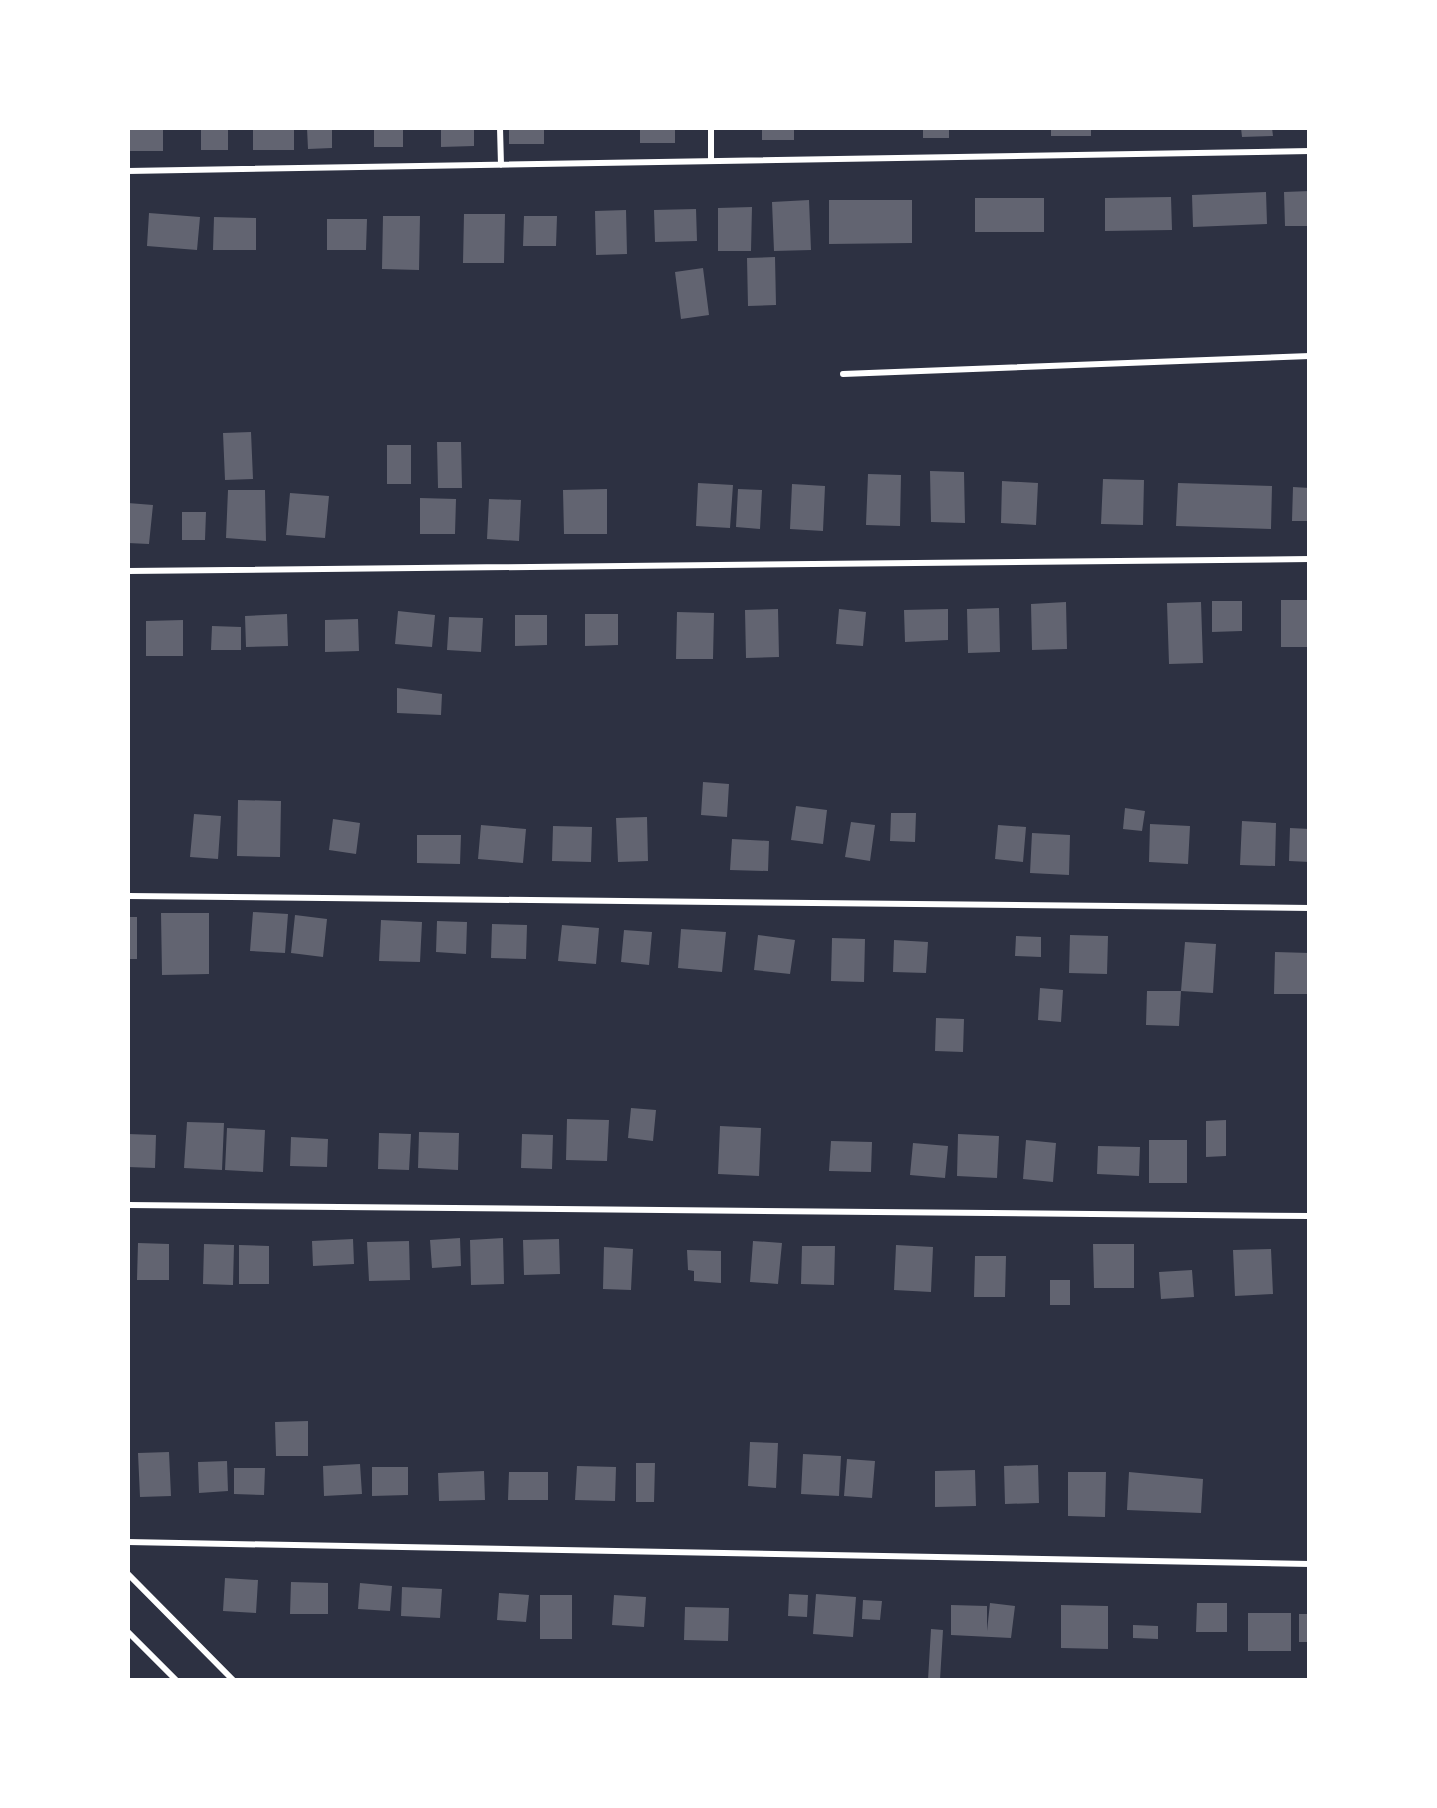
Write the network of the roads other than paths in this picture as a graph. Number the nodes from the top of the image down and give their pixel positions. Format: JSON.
{"nodes":[{"id":1,"x":500,"y":128,"type":"edge"},
{"id":2,"x":711,"y":128,"type":"edge"},
{"id":3,"x":1310,"y":151,"type":"edge"},
{"id":4,"x":711,"y":161,"type":"junction"},
{"id":5,"x":501,"y":165,"type":"junction"},
{"id":6,"x":128,"y":171,"type":"edge"},
{"id":7,"x":1310,"y":356,"type":"edge"},
{"id":8,"x":843,"y":374,"type":"dead end"},
{"id":9,"x":1310,"y":559,"type":"edge"},
{"id":10,"x":128,"y":571,"type":"edge"},
{"id":11,"x":128,"y":896,"type":"edge"},
{"id":12,"x":1310,"y":908,"type":"edge"},
{"id":13,"x":128,"y":1205,"type":"edge"},
{"id":14,"x":1310,"y":1216,"type":"edge"},
{"id":15,"x":128,"y":1542,"type":"edge"},
{"id":16,"x":1310,"y":1564,"type":"edge"},
{"id":17,"x":128,"y":1574,"type":"edge"},
{"id":18,"x":128,"y":1632,"type":"edge"},
{"id":19,"x":176,"y":1680,"type":"edge"},
{"id":20,"x":233,"y":1680,"type":"edge"}],
"edges":[{"from":1,"to":5,"type":"street"},
{"from":2,"to":4,"type":"street"},
{"from":3,"to":4,"type":"street"},
{"from":4,"to":5,"type":"street"},
{"from":5,"to":6,"type":"street"},
{"from":7,"to":8,"type":"street"},
{"from":9,"to":10,"type":"street"},
{"from":11,"to":12,"type":"street"},
{"from":13,"to":14,"type":"street"},
{"from":15,"to":16,"type":"street"},
{"from":17,"to":20,"type":"street"},
{"from":18,"to":19,"type":"street"}]}
